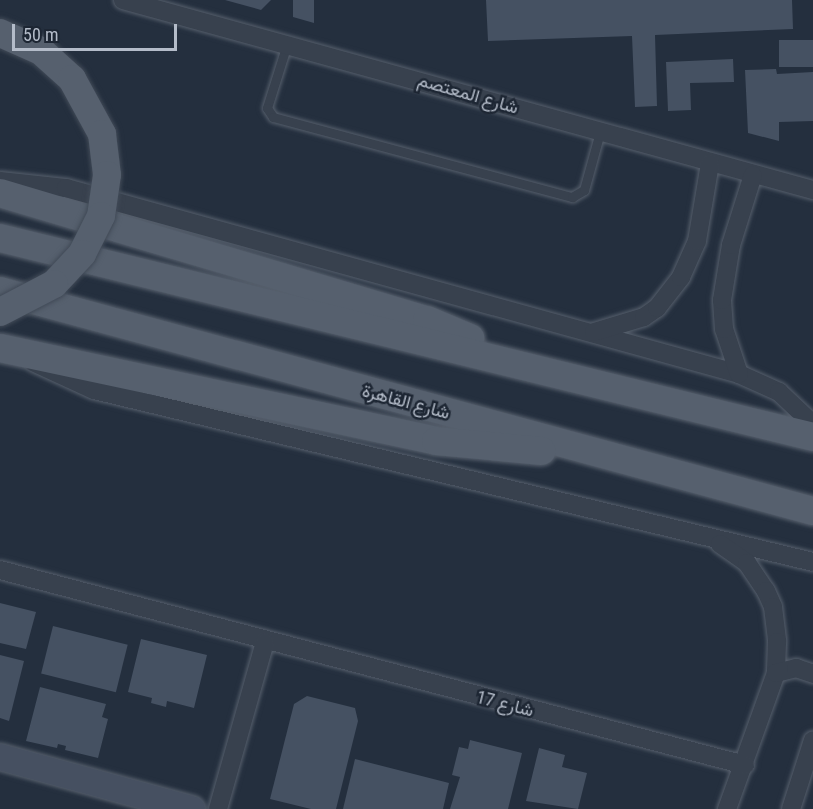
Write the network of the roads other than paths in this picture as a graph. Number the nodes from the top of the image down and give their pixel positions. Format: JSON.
{"nodes":[{"id":1,"x":123,"y":0,"type":"edge"},
{"id":2,"x":0,"y":33,"type":"edge"},
{"id":3,"x":287,"y":44,"type":"junction"},
{"id":4,"x":600,"y":132,"type":"junction"},
{"id":5,"x":710,"y":163,"type":"junction"},
{"id":6,"x":753,"y":175,"type":"junction"},
{"id":7,"x":0,"y":181,"type":"edge"},
{"id":8,"x":813,"y":190,"type":"edge"},
{"id":9,"x":0,"y":193,"type":"edge"},
{"id":10,"x":0,"y":238,"type":"edge"},
{"id":11,"x":0,"y":291,"type":"edge"},
{"id":12,"x":0,"y":312,"type":"edge"},
{"id":13,"x":587,"y":333,"type":"junction"},
{"id":14,"x":9,"y":350,"type":"edge"},
{"id":15,"x":520,"y":364,"type":"junction"},
{"id":16,"x":739,"y":374,"type":"junction"},
{"id":17,"x":813,"y":423,"type":"edge"},
{"id":18,"x":813,"y":436,"type":"edge"},
{"id":19,"x":587,"y":451,"type":"junction"},
{"id":20,"x":813,"y":511,"type":"edge"},
{"id":21,"x":703,"y":535,"type":"junction"},
{"id":22,"x":813,"y":562,"type":"edge"},
{"id":23,"x":0,"y":570,"type":"edge"},
{"id":24,"x":266,"y":642,"type":"junction"},
{"id":25,"x":776,"y":673,"type":"junction"},
{"id":26,"x":813,"y":674,"type":"edge"},
{"id":27,"x":813,"y":740,"type":"edge"},
{"id":28,"x":0,"y":758,"type":"edge"},
{"id":29,"x":745,"y":765,"type":"junction"},
{"id":30,"x":807,"y":779,"type":"edge"},
{"id":31,"x":192,"y":809,"type":"edge"},
{"id":32,"x":218,"y":809,"type":"edge"},
{"id":33,"x":727,"y":809,"type":"edge"},
{"id":34,"x":791,"y":809,"type":"edge"}],
"edges":[{"from":1,"to":3,"type":"street","name":"شارع المعتصم"},
{"from":2,"to":12,"type":"main road","bridge":true},
{"from":3,"to":4,"type":"street","name":"شارع المعتصم"},
{"from":3,"to":4,"type":"lane"},
{"from":4,"to":5,"type":"street","name":"شارع المعتصم"},
{"from":5,"to":6,"type":"street","name":"شارع المعتصم"},
{"from":5,"to":13,"type":"street"},
{"from":6,"to":8,"type":"street","name":"شارع المعتصم"},
{"from":6,"to":16,"type":"street"},
{"from":7,"to":13,"type":"street"},
{"from":9,"to":15,"type":"main road"},
{"from":10,"to":15,"type":"main road"},
{"from":11,"to":19,"type":"main road","name":"شارع القاهرة"},
{"from":13,"to":16,"type":"street"},
{"from":14,"to":19,"type":"main road"},
{"from":14,"to":21,"type":"street"},
{"from":15,"to":18,"type":"main road"},
{"from":16,"to":17,"type":"street"},
{"from":19,"to":20,"type":"main road","name":"شارع القاهرة"},
{"from":21,"to":22,"type":"street"},
{"from":21,"to":25,"type":"street"},
{"from":23,"to":24,"type":"street","name":"شارع 17"},
{"from":24,"to":29,"type":"street","name":"شارع 17"},
{"from":24,"to":32,"type":"street"},
{"from":25,"to":26,"type":"street"},
{"from":25,"to":29,"type":"street"},
{"from":27,"to":30,"type":"street"},
{"from":28,"to":31,"type":"street"},
{"from":29,"to":33,"type":"street"},
{"from":30,"to":34,"type":"street"}]}
